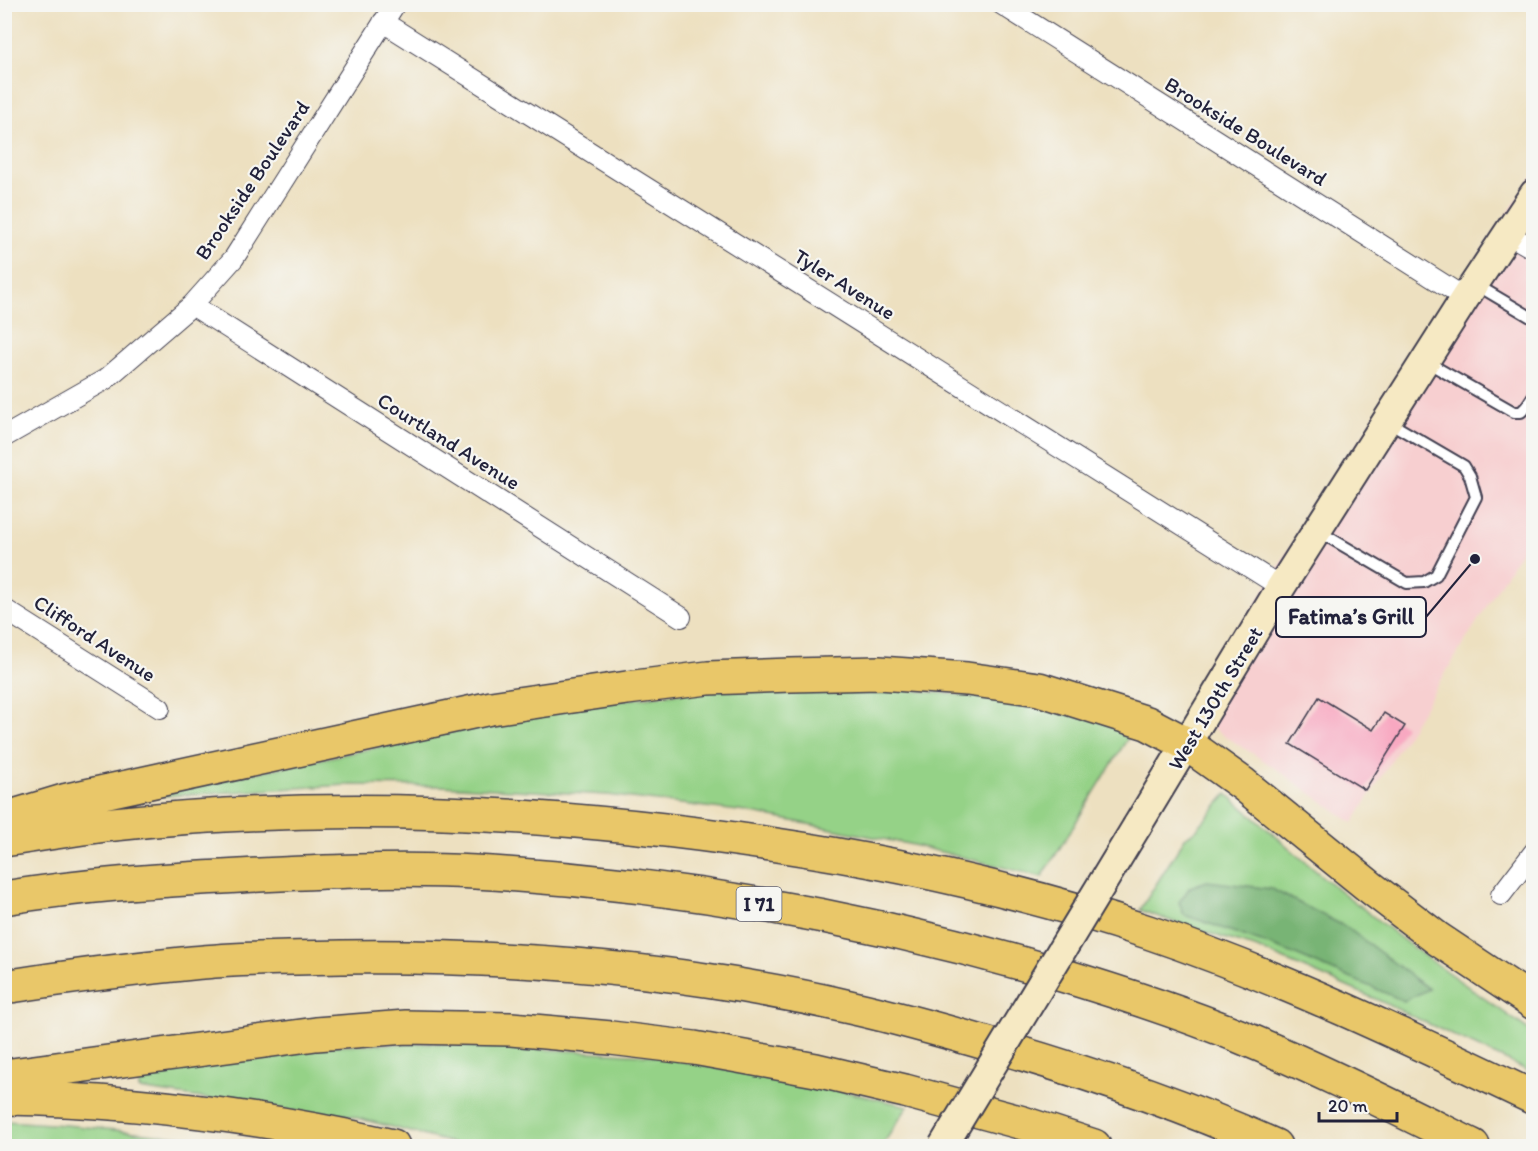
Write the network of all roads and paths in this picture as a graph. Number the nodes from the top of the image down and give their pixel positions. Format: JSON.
{"nodes":[{"id":1,"x":395,"y":4,"type":"edge"},
{"id":2,"x":1001,"y":4,"type":"edge"},
{"id":3,"x":383,"y":22,"type":"junction"},
{"id":4,"x":1533,"y":194,"type":"edge"},
{"id":5,"x":1508,"y":234,"type":"junction"},
{"id":6,"x":1533,"y":249,"type":"edge"},
{"id":7,"x":1470,"y":291,"type":"junction"},
{"id":8,"x":192,"y":305,"type":"junction"},
{"id":9,"x":1533,"y":319,"type":"edge"},
{"id":10,"x":1425,"y":360,"type":"junction"},
{"id":11,"x":1533,"y":395,"type":"edge"},
{"id":12,"x":1387,"y":421,"type":"junction"},
{"id":13,"x":4,"y":437,"type":"edge"},
{"id":14,"x":1317,"y":530,"type":"junction"},
{"id":15,"x":1281,"y":587,"type":"junction"},
{"id":16,"x":4,"y":609,"type":"edge"},
{"id":17,"x":681,"y":617,"type":"dead end"},
{"id":18,"x":160,"y":708,"type":"dead end"},
{"id":19,"x":1187,"y":744,"type":"junction"},
{"id":20,"x":4,"y":819,"type":"edge"},
{"id":21,"x":4,"y":840,"type":"edge"},
{"id":22,"x":1533,"y":852,"type":"edge"},
{"id":23,"x":1502,"y":895,"type":"dead end"},
{"id":24,"x":4,"y":898,"type":"edge"},
{"id":25,"x":4,"y":987,"type":"edge"},
{"id":26,"x":1533,"y":1003,"type":"edge"},
{"id":27,"x":4,"y":1076,"type":"edge"},
{"id":28,"x":4,"y":1098,"type":"edge"},
{"id":29,"x":1533,"y":1098,"type":"edge"},
{"id":30,"x":393,"y":1146,"type":"edge"},
{"id":31,"x":943,"y":1146,"type":"edge"},
{"id":32,"x":1094,"y":1146,"type":"edge"},
{"id":33,"x":1275,"y":1146,"type":"edge"},
{"id":34,"x":1473,"y":1146,"type":"edge"}],
"edges":[{"from":1,"to":3,"type":"street","name":"Brookside Boulevard"},
{"from":2,"to":7,"type":"street","name":"Brookside Boulevard"},
{"from":3,"to":8,"type":"street","name":"Brookside Boulevard"},
{"from":3,"to":15,"type":"street","name":"Tyler Avenue"},
{"from":4,"to":5,"type":"main road","name":"West 130th Street"},
{"from":5,"to":6,"type":"street"},
{"from":5,"to":7,"type":"main road","name":"West 130th Street"},
{"from":7,"to":9,"type":"lane"},
{"from":7,"to":10,"type":"main road","name":"West 130th Street"},
{"from":8,"to":13,"type":"street","name":"Brookside Boulevard"},
{"from":8,"to":17,"type":"street","name":"Courtland Avenue"},
{"from":10,"to":11,"type":"lane"},
{"from":10,"to":12,"type":"main road","name":"West 130th Street"},
{"from":12,"to":14,"type":"main road","name":"West 130th Street"},
{"from":12,"to":14,"type":"lane"},
{"from":14,"to":15,"type":"main road","name":"West 130th Street"},
{"from":15,"to":19,"type":"main road","name":"West 130th Street"},
{"from":16,"to":18,"type":"street","name":"Clifford Avenue"},
{"from":19,"to":20,"type":"highway"},
{"from":19,"to":26,"type":"highway"},
{"from":19,"to":31,"type":"main road","name":"West 130th Street","bridge":true},
{"from":21,"to":29,"type":"highway"},
{"from":22,"to":23,"type":"street"},
{"from":24,"to":34,"type":"highway","number":"I 71"},
{"from":25,"to":33,"type":"highway"},
{"from":27,"to":32,"type":"highway"},
{"from":28,"to":30,"type":"highway"}]}
